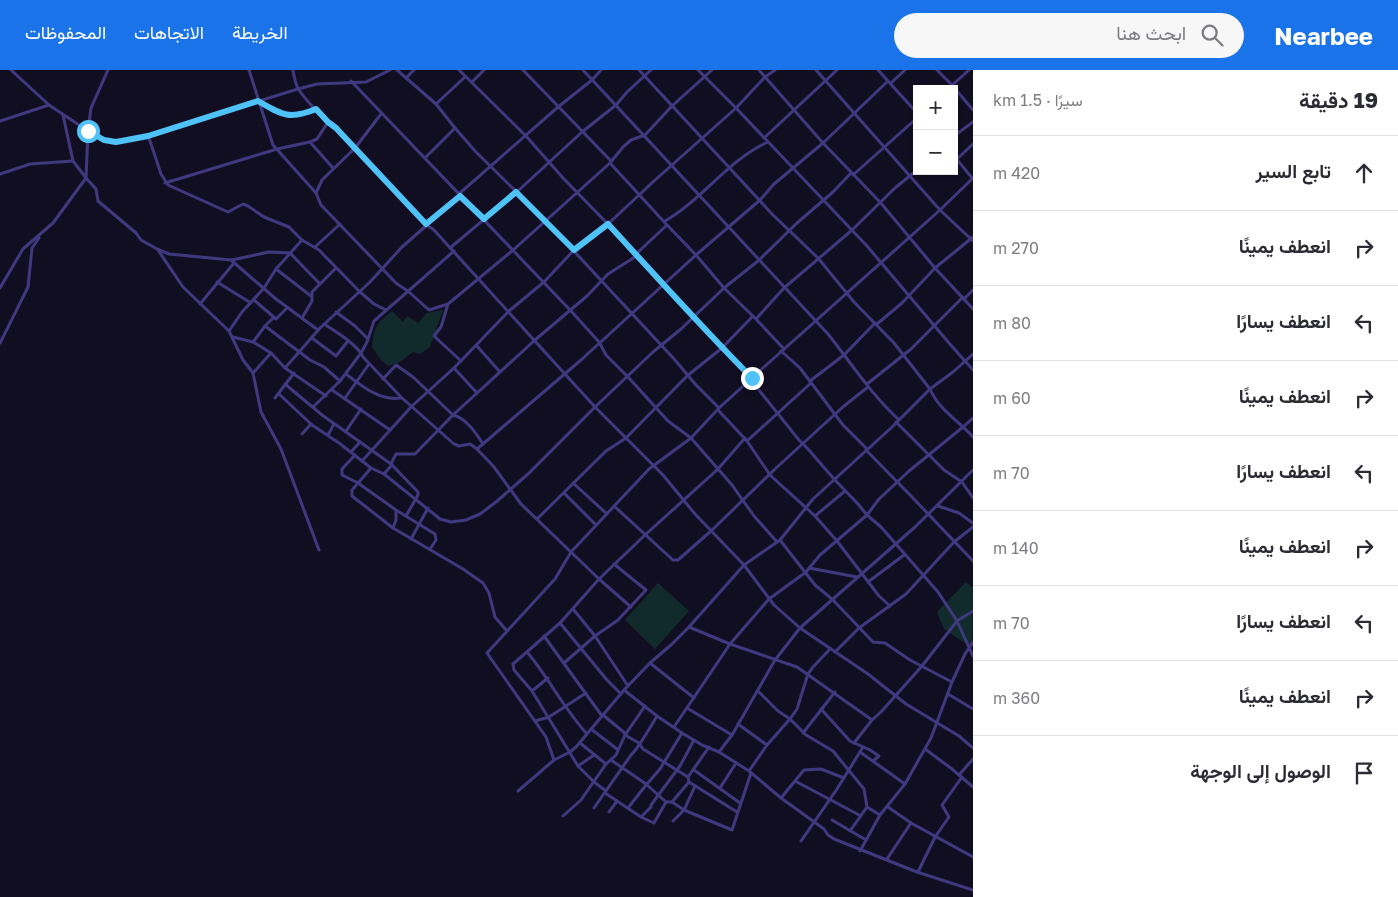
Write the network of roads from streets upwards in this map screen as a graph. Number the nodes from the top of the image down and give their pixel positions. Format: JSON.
{"nodes":[{"id":1,"x":11,"y":70,"type":"edge"},
{"id":2,"x":108,"y":70,"type":"edge"},
{"id":3,"x":250,"y":70,"type":"edge"},
{"id":4,"x":293,"y":70,"type":"edge"},
{"id":5,"x":390,"y":70,"type":"edge"},
{"id":6,"x":397,"y":70,"type":"edge"},
{"id":7,"x":414,"y":70,"type":"edge"},
{"id":8,"x":459,"y":70,"type":"edge"},
{"id":9,"x":484,"y":70,"type":"edge"},
{"id":10,"x":523,"y":70,"type":"edge"},
{"id":11,"x":583,"y":70,"type":"edge"},
{"id":12,"x":601,"y":70,"type":"edge"},
{"id":13,"x":639,"y":70,"type":"edge"},
{"id":14,"x":650,"y":70,"type":"edge"},
{"id":15,"x":698,"y":70,"type":"edge"},
{"id":16,"x":712,"y":70,"type":"edge"},
{"id":17,"x":759,"y":70,"type":"edge"},
{"id":18,"x":775,"y":70,"type":"edge"},
{"id":19,"x":816,"y":70,"type":"edge"},
{"id":20,"x":837,"y":70,"type":"edge"},
{"id":21,"x":878,"y":70,"type":"edge"},
{"id":22,"x":905,"y":70,"type":"edge"},
{"id":23,"x":937,"y":70,"type":"edge"},
{"id":24,"x":969,"y":70,"type":"edge"},
{"id":25,"x":644,"y":75,"type":"junction"},
{"id":26,"x":465,"y":77,"type":"junction"},
{"id":27,"x":766,"y":77,"type":"junction"},
{"id":28,"x":406,"y":78,"type":"junction"},
{"id":29,"x":705,"y":78,"type":"junction"},
{"id":30,"x":592,"y":80,"type":"junction"},
{"id":31,"x":825,"y":80,"type":"junction"},
{"id":32,"x":351,"y":81,"type":"junction"},
{"id":33,"x":472,"y":82,"type":"junction"},
{"id":34,"x":890,"y":82,"type":"junction"},
{"id":35,"x":952,"y":85,"type":"joint"},
{"id":36,"x":298,"y":89,"type":"junction"},
{"id":37,"x":958,"y":92,"type":"edge"},
{"id":38,"x":258,"y":101,"type":"junction"},
{"id":39,"x":436,"y":104,"type":"junction"},
{"id":40,"x":49,"y":105,"type":"junction"},
{"id":41,"x":616,"y":106,"type":"junction"},
{"id":42,"x":672,"y":106,"type":"junction"},
{"id":43,"x":558,"y":107,"type":"junction"},
{"id":44,"x":736,"y":108,"type":"junction"},
{"id":45,"x":913,"y":108,"type":"edge"},
{"id":46,"x":316,"y":109,"type":"junction"},
{"id":47,"x":794,"y":110,"type":"junction"},
{"id":48,"x":973,"y":110,"type":"edge"},
{"id":49,"x":855,"y":113,"type":"junction"},
{"id":50,"x":62,"y":114,"type":"junction"},
{"id":51,"x":381,"y":114,"type":"junction"},
{"id":52,"x":0,"y":121,"type":"edge"},
{"id":53,"x":913,"y":121,"type":"edge"},
{"id":54,"x":328,"y":122,"type":"junction"},
{"id":55,"x":973,"y":122,"type":"edge"},
{"id":56,"x":454,"y":128,"type":"junction"},
{"id":57,"x":88,"y":131,"type":"junction"},
{"id":58,"x":582,"y":132,"type":"junction"},
{"id":59,"x":958,"y":133,"type":"edge"},
{"id":60,"x":645,"y":135,"type":"junction"},
{"id":61,"x":148,"y":136,"type":"junction"},
{"id":62,"x":526,"y":136,"type":"junction"},
{"id":63,"x":702,"y":138,"type":"junction"},
{"id":64,"x":764,"y":138,"type":"junction"},
{"id":65,"x":310,"y":142,"type":"junction"},
{"id":66,"x":768,"y":142,"type":"junction"},
{"id":67,"x":823,"y":143,"type":"junction"},
{"id":68,"x":973,"y":144,"type":"edge"},
{"id":69,"x":883,"y":147,"type":"junction"},
{"id":70,"x":355,"y":148,"type":"junction"},
{"id":71,"x":277,"y":149,"type":"junction"},
{"id":72,"x":958,"y":155,"type":"edge"},
{"id":73,"x":424,"y":158,"type":"junction"},
{"id":74,"x":958,"y":160,"type":"edge"},
{"id":75,"x":73,"y":161,"type":"junction"},
{"id":76,"x":550,"y":162,"type":"junction"},
{"id":77,"x":610,"y":162,"type":"junction"},
{"id":78,"x":491,"y":166,"type":"junction"},
{"id":79,"x":670,"y":166,"type":"junction"},
{"id":80,"x":333,"y":168,"type":"junction"},
{"id":81,"x":730,"y":168,"type":"junction"},
{"id":82,"x":793,"y":169,"type":"junction"},
{"id":83,"x":0,"y":174,"type":"edge"},
{"id":84,"x":852,"y":174,"type":"junction"},
{"id":85,"x":911,"y":176,"type":"junction"},
{"id":86,"x":86,"y":178,"type":"junction"},
{"id":87,"x":973,"y":179,"type":"edge"},
{"id":88,"x":165,"y":182,"type":"junction"},
{"id":89,"x":516,"y":192,"type":"junction"},
{"id":90,"x":578,"y":192,"type":"junction"},
{"id":91,"x":316,"y":193,"type":"junction"},
{"id":92,"x":460,"y":195,"type":"junction"},
{"id":93,"x":640,"y":195,"type":"junction"},
{"id":94,"x":699,"y":196,"type":"junction"},
{"id":95,"x":760,"y":200,"type":"junction"},
{"id":96,"x":824,"y":201,"type":"junction"},
{"id":97,"x":880,"y":202,"type":"junction"},
{"id":98,"x":940,"y":210,"type":"junction"},
{"id":99,"x":484,"y":219,"type":"junction"},
{"id":100,"x":546,"y":221,"type":"junction"},
{"id":101,"x":666,"y":223,"type":"junction"},
{"id":102,"x":340,"y":224,"type":"junction"},
{"id":103,"x":426,"y":224,"type":"junction"},
{"id":104,"x":608,"y":224,"type":"junction"},
{"id":105,"x":728,"y":227,"type":"junction"},
{"id":106,"x":789,"y":231,"type":"junction"},
{"id":107,"x":851,"y":231,"type":"junction"},
{"id":108,"x":41,"y":234,"type":"junction"},
{"id":109,"x":909,"y":237,"type":"junction"},
{"id":110,"x":972,"y":239,"type":"edge"},
{"id":111,"x":302,"y":240,"type":"junction"},
{"id":112,"x":315,"y":247,"type":"junction"},
{"id":113,"x":450,"y":248,"type":"junction"},
{"id":114,"x":158,"y":249,"type":"junction"},
{"id":115,"x":574,"y":250,"type":"junction"},
{"id":116,"x":454,"y":251,"type":"junction"},
{"id":117,"x":512,"y":251,"type":"junction"},
{"id":118,"x":290,"y":253,"type":"junction"},
{"id":119,"x":637,"y":255,"type":"junction"},
{"id":120,"x":696,"y":255,"type":"junction"},
{"id":121,"x":818,"y":258,"type":"junction"},
{"id":122,"x":758,"y":260,"type":"junction"},
{"id":123,"x":233,"y":262,"type":"junction"},
{"id":124,"x":880,"y":262,"type":"junction"},
{"id":125,"x":336,"y":268,"type":"junction"},
{"id":126,"x":383,"y":268,"type":"junction"},
{"id":127,"x":936,"y":268,"type":"junction"},
{"id":128,"x":276,"y":269,"type":"junction"},
{"id":129,"x":479,"y":279,"type":"junction"},
{"id":130,"x":602,"y":281,"type":"junction"},
{"id":131,"x":217,"y":282,"type":"junction"},
{"id":132,"x":544,"y":282,"type":"junction"},
{"id":133,"x":320,"y":284,"type":"junction"},
{"id":134,"x":663,"y":286,"type":"junction"},
{"id":135,"x":0,"y":288,"type":"edge"},
{"id":136,"x":264,"y":288,"type":"junction"},
{"id":137,"x":724,"y":288,"type":"junction"},
{"id":138,"x":784,"y":288,"type":"junction"},
{"id":139,"x":973,"y":290,"type":"edge"},
{"id":140,"x":360,"y":292,"type":"junction"},
{"id":141,"x":409,"y":292,"type":"junction"},
{"id":142,"x":847,"y":292,"type":"junction"},
{"id":143,"x":909,"y":296,"type":"junction"},
{"id":144,"x":312,"y":297,"type":"junction"},
{"id":145,"x":963,"y":298,"type":"junction"},
{"id":146,"x":252,"y":302,"type":"junction"},
{"id":147,"x":200,"y":304,"type":"junction"},
{"id":148,"x":448,"y":304,"type":"junction"},
{"id":149,"x":287,"y":308,"type":"junction"},
{"id":150,"x":973,"y":309,"type":"edge"},
{"id":151,"x":386,"y":310,"type":"junction"},
{"id":152,"x":509,"y":311,"type":"junction"},
{"id":153,"x":571,"y":311,"type":"junction"},
{"id":154,"x":336,"y":312,"type":"junction"},
{"id":155,"x":632,"y":315,"type":"junction"},
{"id":156,"x":694,"y":317,"type":"junction"},
{"id":157,"x":273,"y":318,"type":"junction"},
{"id":158,"x":302,"y":318,"type":"junction"},
{"id":159,"x":755,"y":318,"type":"junction"},
{"id":160,"x":815,"y":321,"type":"junction"},
{"id":161,"x":876,"y":323,"type":"junction"},
{"id":162,"x":324,"y":324,"type":"junction"},
{"id":163,"x":265,"y":326,"type":"junction"},
{"id":164,"x":934,"y":326,"type":"junction"},
{"id":165,"x":318,"y":330,"type":"junction"},
{"id":166,"x":229,"y":331,"type":"junction"},
{"id":167,"x":232,"y":337,"type":"junction"},
{"id":168,"x":312,"y":338,"type":"junction"},
{"id":169,"x":368,"y":338,"type":"junction"},
{"id":170,"x":535,"y":340,"type":"junction"},
{"id":171,"x":348,"y":341,"type":"junction"},
{"id":172,"x":253,"y":342,"type":"junction"},
{"id":173,"x":599,"y":342,"type":"junction"},
{"id":174,"x":0,"y":343,"type":"edge"},
{"id":175,"x":476,"y":345,"type":"junction"},
{"id":176,"x":661,"y":346,"type":"junction"},
{"id":177,"x":722,"y":348,"type":"junction"},
{"id":178,"x":783,"y":350,"type":"junction"},
{"id":179,"x":300,"y":352,"type":"junction"},
{"id":180,"x":361,"y":353,"type":"junction"},
{"id":181,"x":271,"y":354,"type":"junction"},
{"id":182,"x":973,"y":354,"type":"edge"},
{"id":183,"x":844,"y":355,"type":"junction"},
{"id":184,"x":903,"y":355,"type":"junction"},
{"id":185,"x":460,"y":361,"type":"junction"},
{"id":186,"x":965,"y":362,"type":"junction"},
{"id":187,"x":369,"y":364,"type":"junction"},
{"id":188,"x":285,"y":368,"type":"junction"},
{"id":189,"x":454,"y":368,"type":"junction"},
{"id":190,"x":973,"y":370,"type":"edge"},
{"id":191,"x":500,"y":372,"type":"junction"},
{"id":192,"x":253,"y":373,"type":"junction"},
{"id":193,"x":294,"y":373,"type":"junction"},
{"id":194,"x":565,"y":373,"type":"junction"},
{"id":195,"x":346,"y":374,"type":"junction"},
{"id":196,"x":687,"y":376,"type":"junction"},
{"id":197,"x":628,"y":377,"type":"junction"},
{"id":198,"x":383,"y":379,"type":"junction"},
{"id":199,"x":751,"y":379,"type":"junction"},
{"id":200,"x":340,"y":381,"type":"junction"},
{"id":201,"x":357,"y":382,"type":"junction"},
{"id":202,"x":810,"y":382,"type":"junction"},
{"id":203,"x":285,"y":384,"type":"junction"},
{"id":204,"x":867,"y":386,"type":"junction"},
{"id":205,"x":930,"y":388,"type":"junction"},
{"id":206,"x":332,"y":390,"type":"junction"},
{"id":207,"x":428,"y":391,"type":"junction"},
{"id":208,"x":476,"y":393,"type":"junction"},
{"id":209,"x":279,"y":394,"type":"junction"},
{"id":210,"x":326,"y":396,"type":"junction"},
{"id":211,"x":275,"y":398,"type":"dead end"},
{"id":212,"x":345,"y":398,"type":"junction"},
{"id":213,"x":402,"y":398,"type":"junction"},
{"id":214,"x":412,"y":406,"type":"junction"},
{"id":215,"x":313,"y":407,"type":"junction"},
{"id":216,"x":595,"y":407,"type":"junction"},
{"id":217,"x":657,"y":407,"type":"junction"},
{"id":218,"x":361,"y":409,"type":"junction"},
{"id":219,"x":718,"y":409,"type":"junction"},
{"id":220,"x":778,"y":413,"type":"junction"},
{"id":221,"x":836,"y":414,"type":"junction"},
{"id":222,"x":453,"y":416,"type":"junction"},
{"id":223,"x":973,"y":418,"type":"edge"},
{"id":224,"x":897,"y":421,"type":"junction"},
{"id":225,"x":311,"y":424,"type":"junction"},
{"id":226,"x":334,"y":424,"type":"junction"},
{"id":227,"x":963,"y":428,"type":"junction"},
{"id":228,"x":390,"y":430,"type":"junction"},
{"id":229,"x":438,"y":430,"type":"junction"},
{"id":230,"x":346,"y":432,"type":"junction"},
{"id":231,"x":302,"y":434,"type":"dead end"},
{"id":232,"x":328,"y":435,"type":"junction"},
{"id":233,"x":973,"y":437,"type":"edge"},
{"id":234,"x":626,"y":438,"type":"junction"},
{"id":235,"x":691,"y":438,"type":"junction"},
{"id":236,"x":746,"y":439,"type":"junction"},
{"id":237,"x":360,"y":442,"type":"junction"},
{"id":238,"x":483,"y":444,"type":"junction"},
{"id":239,"x":804,"y":445,"type":"junction"},
{"id":240,"x":478,"y":449,"type":"junction"},
{"id":241,"x":373,"y":450,"type":"junction"},
{"id":242,"x":867,"y":450,"type":"junction"},
{"id":243,"x":351,"y":452,"type":"junction"},
{"id":244,"x":355,"y":455,"type":"junction"},
{"id":245,"x":929,"y":455,"type":"junction"},
{"id":246,"x":362,"y":461,"type":"junction"},
{"id":247,"x":391,"y":465,"type":"junction"},
{"id":248,"x":654,"y":466,"type":"junction"},
{"id":249,"x":371,"y":468,"type":"junction"},
{"id":250,"x":718,"y":469,"type":"junction"},
{"id":251,"x":973,"y":470,"type":"edge"},
{"id":252,"x":384,"y":474,"type":"junction"},
{"id":253,"x":770,"y":475,"type":"junction"},
{"id":254,"x":834,"y":479,"type":"junction"},
{"id":255,"x":897,"y":482,"type":"junction"},
{"id":256,"x":962,"y":482,"type":"junction"},
{"id":257,"x":574,"y":483,"type":"junction"},
{"id":258,"x":358,"y":484,"type":"junction"},
{"id":259,"x":511,"y":490,"type":"junction"},
{"id":260,"x":845,"y":491,"type":"junction"},
{"id":261,"x":564,"y":492,"type":"junction"},
{"id":262,"x":973,"y":498,"type":"edge"},
{"id":263,"x":415,"y":499,"type":"junction"},
{"id":264,"x":684,"y":499,"type":"junction"},
{"id":265,"x":744,"y":501,"type":"junction"},
{"id":266,"x":614,"y":506,"type":"junction"},
{"id":267,"x":938,"y":506,"type":"junction"},
{"id":268,"x":428,"y":508,"type":"junction"},
{"id":269,"x":806,"y":508,"type":"junction"},
{"id":270,"x":396,"y":510,"type":"junction"},
{"id":271,"x":928,"y":513,"type":"junction"},
{"id":272,"x":607,"y":514,"type":"junction"},
{"id":273,"x":867,"y":515,"type":"junction"},
{"id":274,"x":406,"y":516,"type":"junction"},
{"id":275,"x":814,"y":516,"type":"junction"},
{"id":276,"x":537,"y":519,"type":"junction"},
{"id":277,"x":973,"y":522,"type":"edge"},
{"id":278,"x":420,"y":524,"type":"junction"},
{"id":279,"x":596,"y":525,"type":"junction"},
{"id":280,"x":973,"y":527,"type":"edge"},
{"id":281,"x":394,"y":528,"type":"junction"},
{"id":282,"x":711,"y":532,"type":"junction"},
{"id":283,"x":645,"y":534,"type":"junction"},
{"id":284,"x":411,"y":539,"type":"junction"},
{"id":285,"x":778,"y":541,"type":"junction"},
{"id":286,"x":837,"y":541,"type":"junction"},
{"id":287,"x":954,"y":542,"type":"junction"},
{"id":288,"x":896,"y":543,"type":"junction"},
{"id":289,"x":430,"y":549,"type":"junction"},
{"id":290,"x":319,"y":550,"type":"dead end"},
{"id":291,"x":571,"y":552,"type":"junction"},
{"id":292,"x":904,"y":554,"type":"junction"},
{"id":293,"x":973,"y":562,"type":"edge"},
{"id":294,"x":614,"y":564,"type":"junction"},
{"id":295,"x":744,"y":566,"type":"junction"},
{"id":296,"x":809,"y":568,"type":"junction"},
{"id":297,"x":806,"y":572,"type":"junction"},
{"id":298,"x":862,"y":574,"type":"junction"},
{"id":299,"x":923,"y":576,"type":"junction"},
{"id":300,"x":858,"y":577,"type":"junction"},
{"id":301,"x":599,"y":579,"type":"junction"},
{"id":302,"x":868,"y":582,"type":"junction"},
{"id":303,"x":769,"y":599,"type":"junction"},
{"id":304,"x":833,"y":600,"type":"junction"},
{"id":305,"x":890,"y":606,"type":"junction"},
{"id":306,"x":630,"y":607,"type":"junction"},
{"id":307,"x":573,"y":609,"type":"junction"},
{"id":308,"x":973,"y":610,"type":"edge"},
{"id":309,"x":957,"y":621,"type":"junction"},
{"id":310,"x":560,"y":622,"type":"junction"},
{"id":311,"x":689,"y":627,"type":"junction"},
{"id":312,"x":800,"y":628,"type":"junction"},
{"id":313,"x":859,"y":628,"type":"junction"},
{"id":314,"x":507,"y":631,"type":"junction"},
{"id":315,"x":544,"y":636,"type":"junction"},
{"id":316,"x":595,"y":636,"type":"junction"},
{"id":317,"x":973,"y":642,"type":"edge"},
{"id":318,"x":730,"y":644,"type":"junction"},
{"id":319,"x":580,"y":648,"type":"junction"},
{"id":320,"x":968,"y":648,"type":"junction"},
{"id":321,"x":830,"y":649,"type":"junction"},
{"id":322,"x":527,"y":652,"type":"junction"},
{"id":323,"x":835,"y":652,"type":"junction"},
{"id":324,"x":973,"y":656,"type":"edge"},
{"id":325,"x":775,"y":660,"type":"junction"},
{"id":326,"x":564,"y":663,"type":"junction"},
{"id":327,"x":650,"y":663,"type":"junction"},
{"id":328,"x":922,"y":666,"type":"junction"},
{"id":329,"x":808,"y":674,"type":"junction"},
{"id":330,"x":548,"y":678,"type":"junction"},
{"id":331,"x":952,"y":682,"type":"junction"},
{"id":332,"x":628,"y":686,"type":"junction"},
{"id":333,"x":532,"y":691,"type":"junction"},
{"id":334,"x":758,"y":691,"type":"junction"},
{"id":335,"x":622,"y":692,"type":"junction"},
{"id":336,"x":835,"y":692,"type":"junction"},
{"id":337,"x":586,"y":693,"type":"junction"},
{"id":338,"x":948,"y":694,"type":"junction"},
{"id":339,"x":896,"y":695,"type":"junction"},
{"id":340,"x":694,"y":698,"type":"junction"},
{"id":341,"x":565,"y":706,"type":"junction"},
{"id":342,"x":645,"y":706,"type":"junction"},
{"id":343,"x":687,"y":708,"type":"junction"},
{"id":344,"x":973,"y":708,"type":"edge"},
{"id":345,"x":821,"y":709,"type":"junction"},
{"id":346,"x":602,"y":715,"type":"junction"},
{"id":347,"x":657,"y":716,"type":"junction"},
{"id":348,"x":549,"y":717,"type":"junction"},
{"id":349,"x":790,"y":719,"type":"junction"},
{"id":350,"x":872,"y":720,"type":"junction"},
{"id":351,"x":535,"y":721,"type":"junction"},
{"id":352,"x":936,"y":723,"type":"junction"},
{"id":353,"x":738,"y":724,"type":"junction"},
{"id":354,"x":674,"y":727,"type":"junction"},
{"id":355,"x":590,"y":730,"type":"junction"},
{"id":356,"x":682,"y":733,"type":"junction"},
{"id":357,"x":803,"y":733,"type":"junction"},
{"id":358,"x":587,"y":734,"type":"junction"},
{"id":359,"x":626,"y":734,"type":"junction"},
{"id":360,"x":732,"y":735,"type":"junction"},
{"id":361,"x":694,"y":740,"type":"junction"},
{"id":362,"x":580,"y":743,"type":"junction"},
{"id":363,"x":639,"y":743,"type":"junction"},
{"id":364,"x":854,"y":743,"type":"junction"},
{"id":365,"x":767,"y":745,"type":"junction"},
{"id":366,"x":709,"y":747,"type":"junction"},
{"id":367,"x":863,"y":747,"type":"junction"},
{"id":368,"x":973,"y":748,"type":"edge"},
{"id":369,"x":617,"y":749,"type":"junction"},
{"id":370,"x":924,"y":750,"type":"junction"},
{"id":371,"x":570,"y":752,"type":"junction"},
{"id":372,"x":719,"y":752,"type":"junction"},
{"id":373,"x":860,"y":752,"type":"junction"},
{"id":374,"x":594,"y":755,"type":"junction"},
{"id":375,"x":973,"y":759,"type":"edge"},
{"id":376,"x":554,"y":760,"type":"junction"},
{"id":377,"x":611,"y":760,"type":"junction"},
{"id":378,"x":873,"y":761,"type":"junction"},
{"id":379,"x":664,"y":762,"type":"junction"},
{"id":380,"x":736,"y":763,"type":"junction"},
{"id":381,"x":606,"y":764,"type":"junction"},
{"id":382,"x":578,"y":766,"type":"junction"},
{"id":383,"x":623,"y":767,"type":"junction"},
{"id":384,"x":676,"y":770,"type":"junction"},
{"id":385,"x":694,"y":770,"type":"junction"},
{"id":386,"x":849,"y":770,"type":"junction"},
{"id":387,"x":750,"y":772,"type":"junction"},
{"id":388,"x":960,"y":776,"type":"junction"},
{"id":389,"x":688,"y":777,"type":"junction"},
{"id":390,"x":844,"y":778,"type":"junction"},
{"id":391,"x":795,"y":781,"type":"junction"},
{"id":392,"x":594,"y":782,"type":"junction"},
{"id":393,"x":689,"y":782,"type":"junction"},
{"id":394,"x":646,"y":784,"type":"junction"},
{"id":395,"x":905,"y":784,"type":"junction"},
{"id":396,"x":696,"y":786,"type":"junction"},
{"id":397,"x":973,"y":787,"type":"edge"},
{"id":398,"x":720,"y":788,"type":"junction"},
{"id":399,"x":518,"y":791,"type":"dead end"},
{"id":400,"x":605,"y":792,"type":"junction"},
{"id":401,"x":659,"y":795,"type":"junction"},
{"id":402,"x":781,"y":798,"type":"junction"},
{"id":403,"x":830,"y":800,"type":"junction"},
{"id":404,"x":617,"y":801,"type":"junction"},
{"id":405,"x":666,"y":802,"type":"junction"},
{"id":406,"x":672,"y":802,"type":"junction"},
{"id":407,"x":740,"y":803,"type":"junction"},
{"id":408,"x":867,"y":807,"type":"junction"},
{"id":409,"x":888,"y":807,"type":"junction"},
{"id":410,"x":594,"y":808,"type":"dead end"},
{"id":411,"x":628,"y":808,"type":"junction"},
{"id":412,"x":684,"y":810,"type":"junction"},
{"id":413,"x":609,"y":812,"type":"dead end"},
{"id":414,"x":737,"y":812,"type":"junction"},
{"id":415,"x":880,"y":815,"type":"junction"},
{"id":416,"x":563,"y":816,"type":"dead end"},
{"id":417,"x":861,"y":816,"type":"junction"},
{"id":418,"x":641,"y":817,"type":"junction"},
{"id":419,"x":832,"y":820,"type":"dead end"},
{"id":420,"x":672,"y":821,"type":"dead end"},
{"id":421,"x":814,"y":821,"type":"junction"},
{"id":422,"x":911,"y":822,"type":"junction"},
{"id":423,"x":850,"y":831,"type":"junction"},
{"id":424,"x":935,"y":837,"type":"junction"},
{"id":425,"x":866,"y":840,"type":"junction"},
{"id":426,"x":801,"y":841,"type":"dead end"},
{"id":427,"x":860,"y":851,"type":"junction"},
{"id":428,"x":973,"y":857,"type":"edge"},
{"id":429,"x":887,"y":859,"type":"junction"},
{"id":430,"x":918,"y":872,"type":"junction"},
{"id":431,"x":973,"y":890,"type":"edge"}],
"edges":[{"from":1,"to":40,"type":"street"},
{"from":2,"to":57,"type":"street"},
{"from":3,"to":38,"type":"street"},
{"from":4,"to":36,"type":"street"},
{"from":5,"to":32,"type":"street"},
{"from":6,"to":28,"type":"street"},
{"from":7,"to":28,"type":"street"},
{"from":8,"to":26,"type":"street"},
{"from":9,"to":33,"type":"street"},
{"from":10,"to":43,"type":"street"},
{"from":11,"to":30,"type":"street"},
{"from":12,"to":30,"type":"street"},
{"from":13,"to":25,"type":"street"},
{"from":14,"to":25,"type":"street"},
{"from":15,"to":29,"type":"street"},
{"from":16,"to":29,"type":"street"},
{"from":17,"to":27,"type":"street"},
{"from":18,"to":27,"type":"street"},
{"from":19,"to":31,"type":"street"},
{"from":20,"to":31,"type":"street"},
{"from":21,"to":34,"type":"street"},
{"from":22,"to":34,"type":"street"},
{"from":23,"to":35,"type":"street"},
{"from":24,"to":35,"type":"street"},
{"from":25,"to":41,"type":"street"},
{"from":25,"to":42,"type":"street"},
{"from":26,"to":33,"type":"street"},
{"from":26,"to":39,"type":"street"},
{"from":27,"to":44,"type":"street"},
{"from":27,"to":47,"type":"street"},
{"from":28,"to":39,"type":"street"},
{"from":29,"to":42,"type":"street"},
{"from":29,"to":44,"type":"street"},
{"from":30,"to":41,"type":"street"},
{"from":30,"to":43,"type":"street"},
{"from":31,"to":47,"type":"street"},
{"from":31,"to":49,"type":"street"},
{"from":32,"to":36,"type":"street"},
{"from":32,"to":51,"type":"street"},
{"from":33,"to":62,"type":"street"},
{"from":34,"to":45,"type":"street"},
{"from":34,"to":49,"type":"street"},
{"from":36,"to":38,"type":"street"},
{"from":36,"to":46,"type":"street"},
{"from":37,"to":48,"type":"street"},
{"from":38,"to":46,"type":"street"},
{"from":38,"to":61,"type":"street"},
{"from":38,"to":71,"type":"street"},
{"from":39,"to":56,"type":"street"},
{"from":40,"to":50,"type":"street"},
{"from":40,"to":52,"type":"street"},
{"from":41,"to":58,"type":"street"},
{"from":41,"to":60,"type":"street"},
{"from":42,"to":60,"type":"street"},
{"from":42,"to":63,"type":"street"},
{"from":43,"to":58,"type":"street"},
{"from":43,"to":62,"type":"street"},
{"from":44,"to":63,"type":"street"},
{"from":44,"to":64,"type":"street"},
{"from":46,"to":54,"type":"street"},
{"from":47,"to":64,"type":"street"},
{"from":47,"to":67,"type":"street"},
{"from":49,"to":67,"type":"street"},
{"from":49,"to":69,"type":"street"},
{"from":50,"to":57,"type":"street"},
{"from":50,"to":75,"type":"street"},
{"from":51,"to":70,"type":"street"},
{"from":51,"to":73,"type":"street"},
{"from":53,"to":69,"type":"street"},
{"from":54,"to":65,"type":"street"},
{"from":54,"to":70,"type":"street"},
{"from":55,"to":59,"type":"street"},
{"from":56,"to":73,"type":"street"},
{"from":56,"to":78,"type":"street"},
{"from":57,"to":61,"type":"street"},
{"from":57,"to":86,"type":"street"},
{"from":58,"to":76,"type":"street"},
{"from":58,"to":77,"type":"street"},
{"from":60,"to":77,"type":"street"},
{"from":60,"to":79,"type":"street"},
{"from":61,"to":88,"type":"street"},
{"from":62,"to":76,"type":"street"},
{"from":62,"to":78,"type":"street"},
{"from":63,"to":79,"type":"street"},
{"from":63,"to":81,"type":"street"},
{"from":64,"to":66,"type":"street"},
{"from":65,"to":71,"type":"street"},
{"from":65,"to":80,"type":"street"},
{"from":66,"to":81,"type":"street"},
{"from":66,"to":82,"type":"street"},
{"from":67,"to":82,"type":"street"},
{"from":67,"to":84,"type":"street"},
{"from":68,"to":72,"type":"street"},
{"from":69,"to":84,"type":"street"},
{"from":69,"to":85,"type":"street"},
{"from":70,"to":80,"type":"street"},
{"from":70,"to":103,"type":"street"},
{"from":71,"to":88,"type":"street"},
{"from":71,"to":91,"type":"street"},
{"from":73,"to":92,"type":"street"},
{"from":74,"to":87,"type":"street"},
{"from":75,"to":83,"type":"street"},
{"from":75,"to":86,"type":"street"},
{"from":76,"to":89,"type":"street"},
{"from":76,"to":90,"type":"street"},
{"from":77,"to":90,"type":"street"},
{"from":77,"to":93,"type":"street"},
{"from":78,"to":89,"type":"street"},
{"from":78,"to":92,"type":"street"},
{"from":79,"to":93,"type":"street"},
{"from":79,"to":94,"type":"street"},
{"from":80,"to":91,"type":"street"},
{"from":81,"to":94,"type":"street"},
{"from":81,"to":95,"type":"street"},
{"from":82,"to":95,"type":"street"},
{"from":82,"to":96,"type":"street"},
{"from":84,"to":96,"type":"street"},
{"from":84,"to":97,"type":"street"},
{"from":85,"to":97,"type":"street"},
{"from":85,"to":98,"type":"street"},
{"from":86,"to":108,"type":"street"},
{"from":86,"to":114,"type":"street"},
{"from":87,"to":98,"type":"street"},
{"from":88,"to":111,"type":"street"},
{"from":89,"to":99,"type":"street"},
{"from":89,"to":100,"type":"street"},
{"from":90,"to":100,"type":"street"},
{"from":90,"to":104,"type":"street"},
{"from":91,"to":102,"type":"street"},
{"from":92,"to":99,"type":"street"},
{"from":92,"to":103,"type":"street"},
{"from":93,"to":101,"type":"street"},
{"from":93,"to":104,"type":"street"},
{"from":94,"to":101,"type":"street"},
{"from":94,"to":105,"type":"street"},
{"from":95,"to":105,"type":"street"},
{"from":95,"to":106,"type":"street"},
{"from":96,"to":106,"type":"street"},
{"from":96,"to":107,"type":"street"},
{"from":97,"to":107,"type":"street"},
{"from":97,"to":109,"type":"street"},
{"from":98,"to":109,"type":"street"},
{"from":98,"to":110,"type":"street"},
{"from":99,"to":113,"type":"street"},
{"from":99,"to":117,"type":"street"},
{"from":100,"to":115,"type":"street"},
{"from":100,"to":117,"type":"street"},
{"from":101,"to":119,"type":"street"},
{"from":101,"to":120,"type":"street"},
{"from":102,"to":112,"type":"street"},
{"from":102,"to":126,"type":"street"},
{"from":103,"to":113,"type":"street"},
{"from":103,"to":126,"type":"street"},
{"from":104,"to":115,"type":"street"},
{"from":104,"to":119,"type":"street"},
{"from":105,"to":120,"type":"street"},
{"from":105,"to":122,"type":"street"},
{"from":106,"to":121,"type":"street"},
{"from":106,"to":122,"type":"street"},
{"from":107,"to":121,"type":"street"},
{"from":107,"to":124,"type":"street"},
{"from":108,"to":135,"type":"street"},
{"from":108,"to":174,"type":"street"},
{"from":109,"to":124,"type":"street"},
{"from":109,"to":127,"type":"street"},
{"from":110,"to":127,"type":"street"},
{"from":111,"to":112,"type":"street"},
{"from":111,"to":118,"type":"street"},
{"from":112,"to":125,"type":"street"},
{"from":113,"to":116,"type":"street"},
{"from":114,"to":123,"type":"street"},
{"from":114,"to":147,"type":"street"},
{"from":115,"to":130,"type":"street"},
{"from":115,"to":132,"type":"street"},
{"from":116,"to":129,"type":"street"},
{"from":116,"to":141,"type":"street"},
{"from":117,"to":129,"type":"street"},
{"from":117,"to":132,"type":"street"},
{"from":118,"to":123,"type":"street"},
{"from":118,"to":128,"type":"street"},
{"from":118,"to":133,"type":"street"},
{"from":119,"to":130,"type":"street"},
{"from":119,"to":134,"type":"street"},
{"from":120,"to":134,"type":"street"},
{"from":120,"to":137,"type":"street"},
{"from":121,"to":138,"type":"street"},
{"from":121,"to":142,"type":"street"},
{"from":122,"to":137,"type":"street"},
{"from":122,"to":138,"type":"street"},
{"from":123,"to":131,"type":"street"},
{"from":123,"to":136,"type":"street"},
{"from":124,"to":142,"type":"street"},
{"from":124,"to":143,"type":"street"},
{"from":125,"to":133,"type":"street"},
{"from":125,"to":140,"type":"street"},
{"from":126,"to":140,"type":"street"},
{"from":126,"to":141,"type":"street"},
{"from":127,"to":143,"type":"street"},
{"from":127,"to":145,"type":"street"},
{"from":128,"to":136,"type":"street"},
{"from":128,"to":144,"type":"street"},
{"from":129,"to":148,"type":"street"},
{"from":129,"to":152,"type":"street"},
{"from":130,"to":153,"type":"street"},
{"from":130,"to":155,"type":"street"},
{"from":131,"to":146,"type":"street"},
{"from":131,"to":147,"type":"street"},
{"from":132,"to":152,"type":"street"},
{"from":132,"to":153,"type":"street"},
{"from":133,"to":144,"type":"street"},
{"from":134,"to":155,"type":"street"},
{"from":134,"to":156,"type":"street"},
{"from":136,"to":146,"type":"street"},
{"from":136,"to":149,"type":"street"},
{"from":137,"to":156,"type":"street"},
{"from":137,"to":159,"type":"street"},
{"from":138,"to":159,"type":"street"},
{"from":138,"to":160,"type":"street"},
{"from":139,"to":145,"type":"street"},
{"from":140,"to":151,"type":"street"},
{"from":140,"to":154,"type":"street"},
{"from":141,"to":148,"type":"street"},
{"from":141,"to":151,"type":"street"},
{"from":142,"to":160,"type":"street"},
{"from":142,"to":161,"type":"street"},
{"from":143,"to":161,"type":"street"},
{"from":143,"to":164,"type":"street"},
{"from":144,"to":158,"type":"street"},
{"from":145,"to":150,"type":"street"},
{"from":145,"to":164,"type":"street"},
{"from":146,"to":157,"type":"street"},
{"from":146,"to":166,"type":"street"},
{"from":147,"to":166,"type":"street"},
{"from":148,"to":185,"type":"street"},
{"from":149,"to":157,"type":"street"},
{"from":149,"to":158,"type":"street"},
{"from":151,"to":169,"type":"street"},
{"from":152,"to":170,"type":"street"},
{"from":152,"to":175,"type":"street"},
{"from":153,"to":170,"type":"street"},
{"from":153,"to":173,"type":"street"},
{"from":154,"to":162,"type":"street"},
{"from":154,"to":169,"type":"street"},
{"from":155,"to":173,"type":"street"},
{"from":155,"to":176,"type":"street"},
{"from":156,"to":176,"type":"street"},
{"from":156,"to":177,"type":"street"},
{"from":157,"to":163,"type":"street"},
{"from":158,"to":165,"type":"street"},
{"from":159,"to":177,"type":"street"},
{"from":159,"to":178,"type":"street"},
{"from":160,"to":178,"type":"street"},
{"from":160,"to":183,"type":"street"},
{"from":161,"to":183,"type":"street"},
{"from":161,"to":184,"type":"street"},
{"from":162,"to":165,"type":"street"},
{"from":162,"to":171,"type":"street"},
{"from":163,"to":172,"type":"street"},
{"from":163,"to":179,"type":"street"},
{"from":164,"to":184,"type":"street"},
{"from":164,"to":186,"type":"street"},
{"from":165,"to":168,"type":"street"},
{"from":166,"to":167,"type":"street"},
{"from":167,"to":172,"type":"street"},
{"from":167,"to":192,"type":"street"},
{"from":168,"to":171,"type":"street"},
{"from":168,"to":179,"type":"street"},
{"from":169,"to":180,"type":"street"},
{"from":170,"to":191,"type":"street"},
{"from":170,"to":194,"type":"street"},
{"from":171,"to":180,"type":"street"},
{"from":172,"to":181,"type":"street"},
{"from":173,"to":194,"type":"street"},
{"from":173,"to":197,"type":"street"},
{"from":175,"to":185,"type":"street"},
{"from":175,"to":191,"type":"street"},
{"from":176,"to":196,"type":"street"},
{"from":176,"to":197,"type":"street"},
{"from":177,"to":196,"type":"street"},
{"from":177,"to":199,"type":"street"},
{"from":178,"to":199,"type":"street"},
{"from":178,"to":202,"type":"street"},
{"from":179,"to":188,"type":"street"},
{"from":179,"to":200,"type":"street"},
{"from":180,"to":187,"type":"street"},
{"from":180,"to":195,"type":"street"},
{"from":181,"to":188,"type":"street"},
{"from":181,"to":192,"type":"street"},
{"from":182,"to":186,"type":"street"},
{"from":183,"to":202,"type":"street"},
{"from":183,"to":204,"type":"street"},
{"from":184,"to":204,"type":"street"},
{"from":184,"to":205,"type":"street"},
{"from":185,"to":189,"type":"street"},
{"from":186,"to":190,"type":"street"},
{"from":186,"to":205,"type":"street"},
{"from":187,"to":198,"type":"street"},
{"from":187,"to":201,"type":"street"},
{"from":188,"to":193,"type":"street"},
{"from":189,"to":207,"type":"street"},
{"from":189,"to":208,"type":"street"},
{"from":191,"to":208,"type":"street"},
{"from":192,"to":290,"type":"street"},
{"from":193,"to":203,"type":"street"},
{"from":193,"to":210,"type":"street"},
{"from":194,"to":216,"type":"street"},
{"from":194,"to":238,"type":"street"},
{"from":195,"to":200,"type":"street"},
{"from":195,"to":201,"type":"street"},
{"from":196,"to":217,"type":"street"},
{"from":196,"to":219,"type":"street"},
{"from":197,"to":216,"type":"street"},
{"from":197,"to":217,"type":"street"},
{"from":198,"to":207,"type":"street"},
{"from":198,"to":213,"type":"street"},
{"from":199,"to":219,"type":"street"},
{"from":199,"to":220,"type":"street"},
{"from":200,"to":206,"type":"street"},
{"from":201,"to":212,"type":"street"},
{"from":201,"to":213,"type":"street"},
{"from":202,"to":220,"type":"street"},
{"from":202,"to":221,"type":"street"},
{"from":203,"to":209,"type":"street"},
{"from":203,"to":215,"type":"street"},
{"from":204,"to":221,"type":"street"},
{"from":204,"to":224,"type":"street"},
{"from":205,"to":224,"type":"street"},
{"from":205,"to":227,"type":"street"},
{"from":206,"to":210,"type":"street"},
{"from":206,"to":212,"type":"street"},
{"from":207,"to":214,"type":"street"},
{"from":207,"to":222,"type":"street"},
{"from":208,"to":222,"type":"street"},
{"from":209,"to":211,"type":"street"},
{"from":209,"to":225,"type":"street"},
{"from":210,"to":215,"type":"street"},
{"from":212,"to":218,"type":"street"},
{"from":213,"to":214,"type":"street"},
{"from":214,"to":228,"type":"street"},
{"from":214,"to":229,"type":"street"},
{"from":215,"to":226,"type":"street"},
{"from":216,"to":234,"type":"street"},
{"from":216,"to":259,"type":"street"},
{"from":217,"to":234,"type":"street"},
{"from":217,"to":235,"type":"street"},
{"from":218,"to":228,"type":"street"},
{"from":218,"to":230,"type":"street"},
{"from":219,"to":235,"type":"street"},
{"from":219,"to":236,"type":"street"},
{"from":220,"to":236,"type":"street"},
{"from":220,"to":239,"type":"street"},
{"from":221,"to":239,"type":"street"},
{"from":221,"to":242,"type":"street"},
{"from":222,"to":229,"type":"street"},
{"from":222,"to":238,"type":"street"},
{"from":223,"to":227,"type":"street"},
{"from":224,"to":242,"type":"street"},
{"from":224,"to":245,"type":"street"},
{"from":225,"to":231,"type":"street"},
{"from":225,"to":232,"type":"street"},
{"from":226,"to":230,"type":"street"},
{"from":226,"to":232,"type":"street"},
{"from":227,"to":233,"type":"street"},
{"from":227,"to":245,"type":"street"},
{"from":228,"to":241,"type":"street"},
{"from":229,"to":240,"type":"street"},
{"from":229,"to":247,"type":"street"},
{"from":230,"to":237,"type":"street"},
{"from":232,"to":243,"type":"street"},
{"from":234,"to":248,"type":"street"},
{"from":234,"to":257,"type":"street"},
{"from":235,"to":248,"type":"street"},
{"from":235,"to":250,"type":"street"},
{"from":236,"to":250,"type":"street"},
{"from":236,"to":253,"type":"street"},
{"from":237,"to":241,"type":"street"},
{"from":237,"to":243,"type":"street"},
{"from":238,"to":240,"type":"street"},
{"from":239,"to":253,"type":"street"},
{"from":239,"to":254,"type":"street"},
{"from":240,"to":259,"type":"street"},
{"from":241,"to":246,"type":"street"},
{"from":241,"to":247,"type":"street"},
{"from":242,"to":254,"type":"street"},
{"from":242,"to":255,"type":"street"},
{"from":243,"to":244,"type":"street"},
{"from":244,"to":246,"type":"street"},
{"from":244,"to":258,"type":"street"},
{"from":245,"to":255,"type":"street"},
{"from":245,"to":256,"type":"street"},
{"from":246,"to":249,"type":"street"},
{"from":247,"to":252,"type":"street"},
{"from":247,"to":263,"type":"street"},
{"from":248,"to":264,"type":"street"},
{"from":248,"to":266,"type":"street"},
{"from":249,"to":252,"type":"street"},
{"from":249,"to":258,"type":"street"},
{"from":250,"to":264,"type":"street"},
{"from":250,"to":265,"type":"street"},
{"from":251,"to":256,"type":"street"},
{"from":252,"to":263,"type":"street"},
{"from":253,"to":265,"type":"street"},
{"from":253,"to":269,"type":"street"},
{"from":254,"to":260,"type":"street"},
{"from":254,"to":269,"type":"street"},
{"from":255,"to":271,"type":"street"},
{"from":255,"to":273,"type":"street"},
{"from":256,"to":262,"type":"street"},
{"from":256,"to":267,"type":"street"},
{"from":257,"to":261,"type":"street"},
{"from":257,"to":272,"type":"street"},
{"from":258,"to":270,"type":"street"},
{"from":258,"to":281,"type":"street"},
{"from":259,"to":268,"type":"street"},
{"from":259,"to":276,"type":"street"},
{"from":260,"to":273,"type":"street"},
{"from":260,"to":275,"type":"street"},
{"from":261,"to":276,"type":"street"},
{"from":261,"to":279,"type":"street"},
{"from":263,"to":268,"type":"street"},
{"from":263,"to":274,"type":"street"},
{"from":264,"to":282,"type":"street"},
{"from":264,"to":283,"type":"street"},
{"from":265,"to":282,"type":"street"},
{"from":265,"to":285,"type":"street"},
{"from":266,"to":272,"type":"street"},
{"from":266,"to":283,"type":"street"},
{"from":267,"to":271,"type":"street"},
{"from":267,"to":277,"type":"street"},
{"from":268,"to":278,"type":"street"},
{"from":269,"to":275,"type":"street"},
{"from":269,"to":285,"type":"street"},
{"from":270,"to":274,"type":"street"},
{"from":270,"to":281,"type":"street"},
{"from":271,"to":287,"type":"street"},
{"from":271,"to":288,"type":"street"},
{"from":272,"to":279,"type":"street"},
{"from":273,"to":286,"type":"street"},
{"from":273,"to":288,"type":"street"},
{"from":274,"to":278,"type":"street"},
{"from":275,"to":286,"type":"street"},
{"from":276,"to":291,"type":"street"},
{"from":278,"to":284,"type":"street"},
{"from":278,"to":289,"type":"street"},
{"from":279,"to":291,"type":"street"},
{"from":280,"to":287,"type":"street"},
{"from":281,"to":284,"type":"street"},
{"from":282,"to":283,"type":"street"},
{"from":282,"to":295,"type":"street"},
{"from":283,"to":294,"type":"street"},
{"from":284,"to":289,"type":"street"},
{"from":285,"to":295,"type":"street"},
{"from":285,"to":297,"type":"street"},
{"from":286,"to":296,"type":"street"},
{"from":286,"to":298,"type":"street"},
{"from":287,"to":293,"type":"street"},
{"from":287,"to":299,"type":"street"},
{"from":288,"to":292,"type":"street"},
{"from":288,"to":298,"type":"street"},
{"from":289,"to":314,"type":"street"},
{"from":291,"to":301,"type":"street"},
{"from":291,"to":314,"type":"street"},
{"from":292,"to":299,"type":"street"},
{"from":292,"to":302,"type":"street"},
{"from":294,"to":301,"type":"street"},
{"from":294,"to":306,"type":"street"},
{"from":295,"to":303,"type":"street"},
{"from":295,"to":311,"type":"street"},
{"from":296,"to":297,"type":"street"},
{"from":296,"to":300,"type":"street"},
{"from":297,"to":303,"type":"street"},
{"from":297,"to":304,"type":"street"},
{"from":298,"to":300,"type":"street"},
{"from":298,"to":302,"type":"street"},
{"from":299,"to":305,"type":"street"},
{"from":299,"to":309,"type":"street"},
{"from":300,"to":304,"type":"street"},
{"from":301,"to":306,"type":"street"},
{"from":301,"to":307,"type":"street"},
{"from":302,"to":305,"type":"street"},
{"from":303,"to":312,"type":"street"},
{"from":303,"to":318,"type":"street"},
{"from":304,"to":312,"type":"street"},
{"from":304,"to":313,"type":"street"},
{"from":305,"to":313,"type":"street"},
{"from":306,"to":316,"type":"street"},
{"from":307,"to":310,"type":"street"},
{"from":307,"to":316,"type":"street"},
{"from":308,"to":309,"type":"street"},
{"from":309,"to":320,"type":"street"},
{"from":309,"to":328,"type":"street"},
{"from":310,"to":315,"type":"street"},
{"from":310,"to":319,"type":"street"},
{"from":311,"to":318,"type":"street"},
{"from":311,"to":327,"type":"street"},
{"from":312,"to":321,"type":"street"},
{"from":312,"to":325,"type":"street"},
{"from":313,"to":323,"type":"street"},
{"from":313,"to":328,"type":"street"},
{"from":314,"to":351,"type":"street"},
{"from":315,"to":322,"type":"street"},
{"from":315,"to":326,"type":"street"},
{"from":316,"to":319,"type":"street"},
{"from":316,"to":332,"type":"street"},
{"from":317,"to":320,"type":"street"},
{"from":318,"to":325,"type":"street"},
{"from":318,"to":340,"type":"street"},
{"from":319,"to":326,"type":"street"},
{"from":319,"to":335,"type":"street"},
{"from":320,"to":324,"type":"street"},
{"from":320,"to":331,"type":"street"},
{"from":321,"to":323,"type":"street"},
{"from":321,"to":329,"type":"street"},
{"from":322,"to":330,"type":"street"},
{"from":322,"to":333,"type":"street"},
{"from":323,"to":339,"type":"street"},
{"from":325,"to":329,"type":"street"},
{"from":325,"to":334,"type":"street"},
{"from":326,"to":337,"type":"street"},
{"from":327,"to":332,"type":"street"},
{"from":327,"to":340,"type":"street"},
{"from":328,"to":331,"type":"street"},
{"from":328,"to":339,"type":"street"},
{"from":329,"to":336,"type":"street"},
{"from":329,"to":349,"type":"street"},
{"from":330,"to":333,"type":"street"},
{"from":330,"to":341,"type":"street"},
{"from":331,"to":338,"type":"street"},
{"from":332,"to":335,"type":"street"},
{"from":333,"to":348,"type":"street"},
{"from":334,"to":349,"type":"street"},
{"from":334,"to":353,"type":"street"},
{"from":335,"to":342,"type":"street"},
{"from":335,"to":346,"type":"street"},
{"from":336,"to":345,"type":"street"},
{"from":336,"to":350,"type":"street"},
{"from":337,"to":341,"type":"street"},
{"from":337,"to":346,"type":"street"},
{"from":338,"to":344,"type":"street"},
{"from":338,"to":352,"type":"street"},
{"from":339,"to":350,"type":"street"},
{"from":339,"to":352,"type":"street"},
{"from":340,"to":343,"type":"street"},
{"from":341,"to":348,"type":"street"},
{"from":341,"to":358,"type":"street"},
{"from":342,"to":347,"type":"street"},
{"from":342,"to":359,"type":"street"},
{"from":343,"to":354,"type":"street"},
{"from":343,"to":360,"type":"street"},
{"from":345,"to":357,"type":"street"},
{"from":345,"to":364,"type":"street"},
{"from":346,"to":355,"type":"street"},
{"from":346,"to":359,"type":"street"},
{"from":347,"to":354,"type":"street"},
{"from":347,"to":363,"type":"street"},
{"from":348,"to":351,"type":"street"},
{"from":348,"to":371,"type":"street"},
{"from":349,"to":357,"type":"street"},
{"from":349,"to":365,"type":"street"},
{"from":350,"to":364,"type":"street"},
{"from":351,"to":376,"type":"street"},
{"from":352,"to":368,"type":"street"},
{"from":352,"to":370,"type":"street"},
{"from":353,"to":360,"type":"street"},
{"from":353,"to":365,"type":"street"},
{"from":354,"to":356,"type":"street"},
{"from":355,"to":358,"type":"street"},
{"from":355,"to":369,"type":"street"},
{"from":356,"to":361,"type":"street"},
{"from":356,"to":379,"type":"street"},
{"from":357,"to":386,"type":"street"},
{"from":358,"to":362,"type":"street"},
{"from":359,"to":363,"type":"street"},
{"from":359,"to":369,"type":"street"},
{"from":360,"to":372,"type":"street"},
{"from":361,"to":366,"type":"street"},
{"from":361,"to":384,"type":"street"},
{"from":362,"to":371,"type":"street"},
{"from":362,"to":374,"type":"street"},
{"from":363,"to":379,"type":"street"},
{"from":363,"to":383,"type":"street"},
{"from":364,"to":367,"type":"street"},
{"from":365,"to":387,"type":"street"},
{"from":366,"to":372,"type":"street"},
{"from":366,"to":385,"type":"street"},
{"from":367,"to":373,"type":"street"},
{"from":367,"to":378,"type":"street"},
{"from":369,"to":377,"type":"street"},
{"from":370,"to":388,"type":"street"},
{"from":370,"to":395,"type":"street"},
{"from":371,"to":376,"type":"street"},
{"from":371,"to":382,"type":"street"},
{"from":372,"to":380,"type":"street"},
{"from":373,"to":378,"type":"street"},
{"from":373,"to":386,"type":"street"},
{"from":374,"to":381,"type":"street"},
{"from":374,"to":382,"type":"street"},
{"from":375,"to":388,"type":"street"},
{"from":376,"to":399,"type":"street"},
{"from":377,"to":381,"type":"street"},
{"from":377,"to":383,"type":"street"},
{"from":378,"to":395,"type":"street"},
{"from":379,"to":384,"type":"street"},
{"from":379,"to":394,"type":"street"},
{"from":380,"to":387,"type":"street"},
{"from":380,"to":398,"type":"street"},
{"from":381,"to":392,"type":"street"},
{"from":382,"to":392,"type":"street"},
{"from":383,"to":394,"type":"street"},
{"from":383,"to":400,"type":"street"},
{"from":384,"to":389,"type":"street"},
{"from":384,"to":401,"type":"street"},
{"from":385,"to":389,"type":"street"},
{"from":385,"to":398,"type":"street"},
{"from":386,"to":390,"type":"street"},
{"from":386,"to":408,"type":"street"},
{"from":387,"to":402,"type":"street"},
{"from":387,"to":407,"type":"street"},
{"from":388,"to":397,"type":"street"},
{"from":388,"to":424,"type":"street"},
{"from":389,"to":393,"type":"street"},
{"from":390,"to":391,"type":"street"},
{"from":390,"to":403,"type":"street"},
{"from":391,"to":402,"type":"street"},
{"from":391,"to":403,"type":"street"},
{"from":392,"to":400,"type":"street"},
{"from":392,"to":416,"type":"street"},
{"from":393,"to":396,"type":"street"},
{"from":393,"to":406,"type":"street"},
{"from":394,"to":401,"type":"street"},
{"from":394,"to":411,"type":"street"},
{"from":395,"to":409,"type":"street"},
{"from":396,"to":412,"type":"street"},
{"from":396,"to":414,"type":"street"},
{"from":398,"to":407,"type":"street"},
{"from":400,"to":404,"type":"street"},
{"from":400,"to":410,"type":"street"},
{"from":401,"to":405,"type":"street"},
{"from":401,"to":418,"type":"street"},
{"from":402,"to":421,"type":"street"},
{"from":403,"to":417,"type":"street"},
{"from":403,"to":421,"type":"street"},
{"from":404,"to":411,"type":"street"},
{"from":404,"to":413,"type":"street"},
{"from":405,"to":406,"type":"street"},
{"from":405,"to":418,"type":"street"},
{"from":406,"to":412,"type":"street"},
{"from":407,"to":414,"type":"street"},
{"from":408,"to":415,"type":"street"},
{"from":408,"to":417,"type":"street"},
{"from":409,"to":415,"type":"street"},
{"from":409,"to":422,"type":"street"},
{"from":411,"to":418,"type":"street"},
{"from":412,"to":414,"type":"street"},
{"from":412,"to":420,"type":"street"},
{"from":415,"to":425,"type":"street"},
{"from":417,"to":423,"type":"street"},
{"from":419,"to":423,"type":"street"},
{"from":421,"to":426,"type":"street"},
{"from":421,"to":427,"type":"street"},
{"from":422,"to":424,"type":"street"},
{"from":422,"to":429,"type":"street"},
{"from":423,"to":425,"type":"street"},
{"from":424,"to":428,"type":"street"},
{"from":424,"to":430,"type":"street"},
{"from":425,"to":427,"type":"street"},
{"from":427,"to":429,"type":"street"},
{"from":429,"to":430,"type":"street"},
{"from":430,"to":431,"type":"street"}]}
